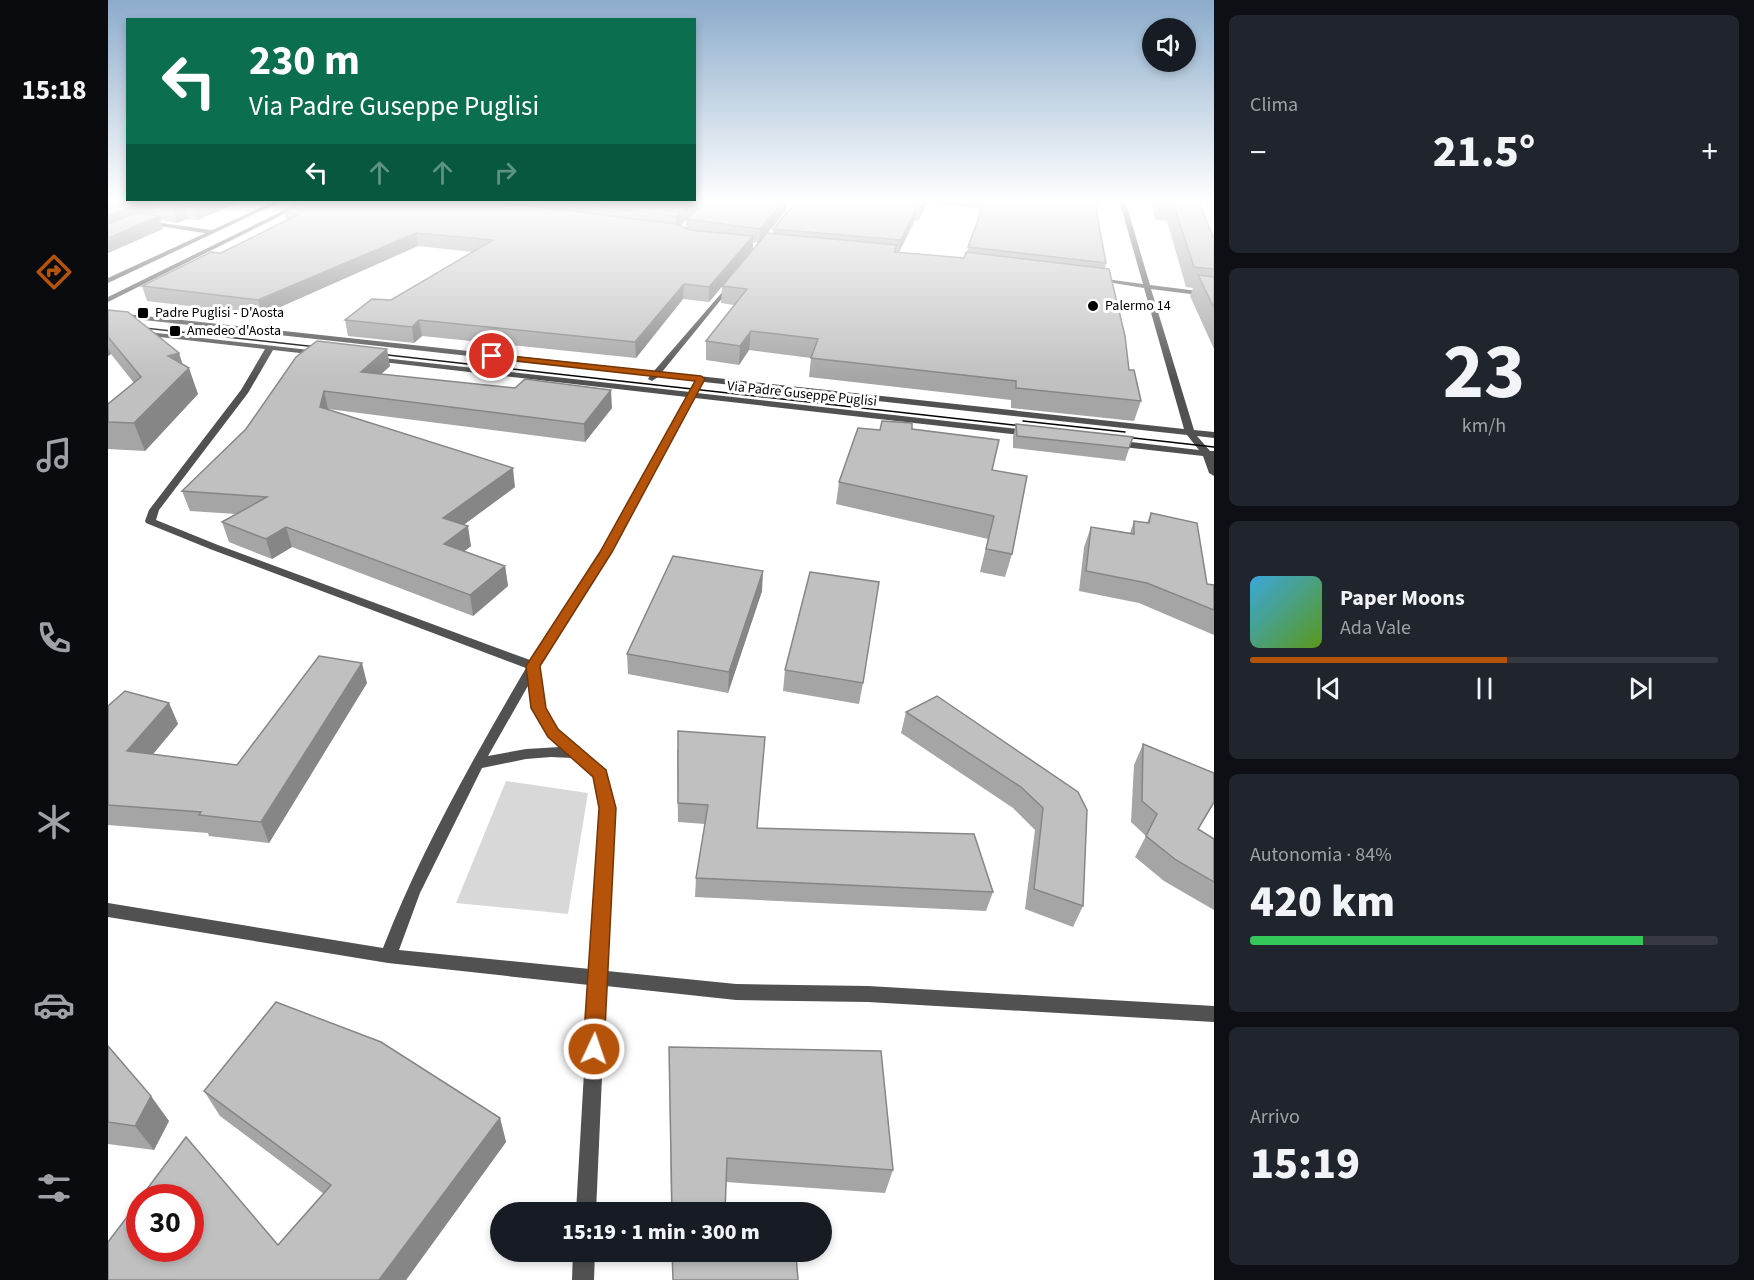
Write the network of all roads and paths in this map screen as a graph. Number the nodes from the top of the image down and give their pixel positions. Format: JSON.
{"nodes":[{"id":1,"x":153,"y":260,"type":"edge"},
{"id":2,"x":189,"y":260,"type":"edge"},
{"id":3,"x":1139,"y":260,"type":"edge"},
{"id":4,"x":739,"y":274,"type":"edge"},
{"id":5,"x":1089,"y":279,"type":"edge"},
{"id":6,"x":108,"y":281,"type":"edge"},
{"id":7,"x":1147,"y":286,"type":"junction"},
{"id":8,"x":1214,"y":295,"type":"edge"},
{"id":9,"x":108,"y":300,"type":"edge"},
{"id":10,"x":108,"y":314,"type":"edge"},
{"id":11,"x":131,"y":332,"type":"edge"},
{"id":12,"x":270,"y":348,"type":"junction"},
{"id":13,"x":328,"y":354,"type":"edge"},
{"id":14,"x":363,"y":358,"type":"edge"},
{"id":15,"x":655,"y":374,"type":"junction"},
{"id":16,"x":701,"y":379,"type":"junction"},
{"id":17,"x":645,"y":390,"type":"junction"},
{"id":18,"x":692,"y":395,"type":"junction"},
{"id":19,"x":1190,"y":433,"type":"junction"},
{"id":20,"x":1043,"y":435,"type":"edge"},
{"id":21,"x":1214,"y":435,"type":"edge"},
{"id":22,"x":1101,"y":441,"type":"edge"},
{"id":23,"x":1210,"y":453,"type":"edge"},
{"id":24,"x":1214,"y":473,"type":"edge"},
{"id":25,"x":533,"y":666,"type":"junction"},
{"id":26,"x":577,"y":753,"type":"junction"},
{"id":27,"x":477,"y":764,"type":"junction"},
{"id":28,"x":108,"y":910,"type":"edge"},
{"id":29,"x":388,"y":956,"type":"junction"},
{"id":30,"x":597,"y":979,"type":"junction"},
{"id":31,"x":1214,"y":1014,"type":"edge"},
{"id":32,"x":586,"y":1202,"type":"edge"},
{"id":33,"x":583,"y":1262,"type":"edge"},
{"id":34,"x":582,"y":1280,"type":"edge"}],
"edges":[{"from":1,"to":6,"type":"street"},
{"from":2,"to":9,"type":"street"},
{"from":3,"to":7,"type":"street"},
{"from":4,"to":15,"type":"street"},
{"from":5,"to":7,"type":"street"},
{"from":7,"to":8,"type":"street"},
{"from":7,"to":19,"type":"street"},
{"from":10,"to":15,"type":"street","name":"Via Padre Guseppe Puglisi"},
{"from":11,"to":12,"type":"street"},
{"from":12,"to":13,"type":"street"},
{"from":12,"to":25,"type":"street"},
{"from":14,"to":17,"type":"street","name":"Via Padre Guseppe Puglisi"},
{"from":15,"to":16,"type":"street","name":"Via Padre Guseppe Puglisi"},
{"from":15,"to":17,"type":"street"},
{"from":16,"to":18,"type":"street"},
{"from":16,"to":19,"type":"street","name":"Via Padre Guseppe Puglisi"},
{"from":17,"to":18,"type":"street","name":"Via Padre Guseppe Puglisi"},
{"from":18,"to":20,"type":"street","name":"Via Padre Guseppe Puglisi"},
{"from":18,"to":25,"type":"street"},
{"from":19,"to":21,"type":"street","name":"Via Padre Guseppe Puglisi"},
{"from":19,"to":23,"type":"street"},
{"from":22,"to":23,"type":"street"},
{"from":23,"to":24,"type":"street"},
{"from":25,"to":26,"type":"street"},
{"from":25,"to":27,"type":"street"},
{"from":26,"to":27,"type":"street"},
{"from":26,"to":30,"type":"street"},
{"from":27,"to":29,"type":"street"},
{"from":28,"to":29,"type":"street"},
{"from":29,"to":30,"type":"street"},
{"from":30,"to":31,"type":"street"},
{"from":30,"to":32,"type":"street"},
{"from":33,"to":34,"type":"street"}]}
